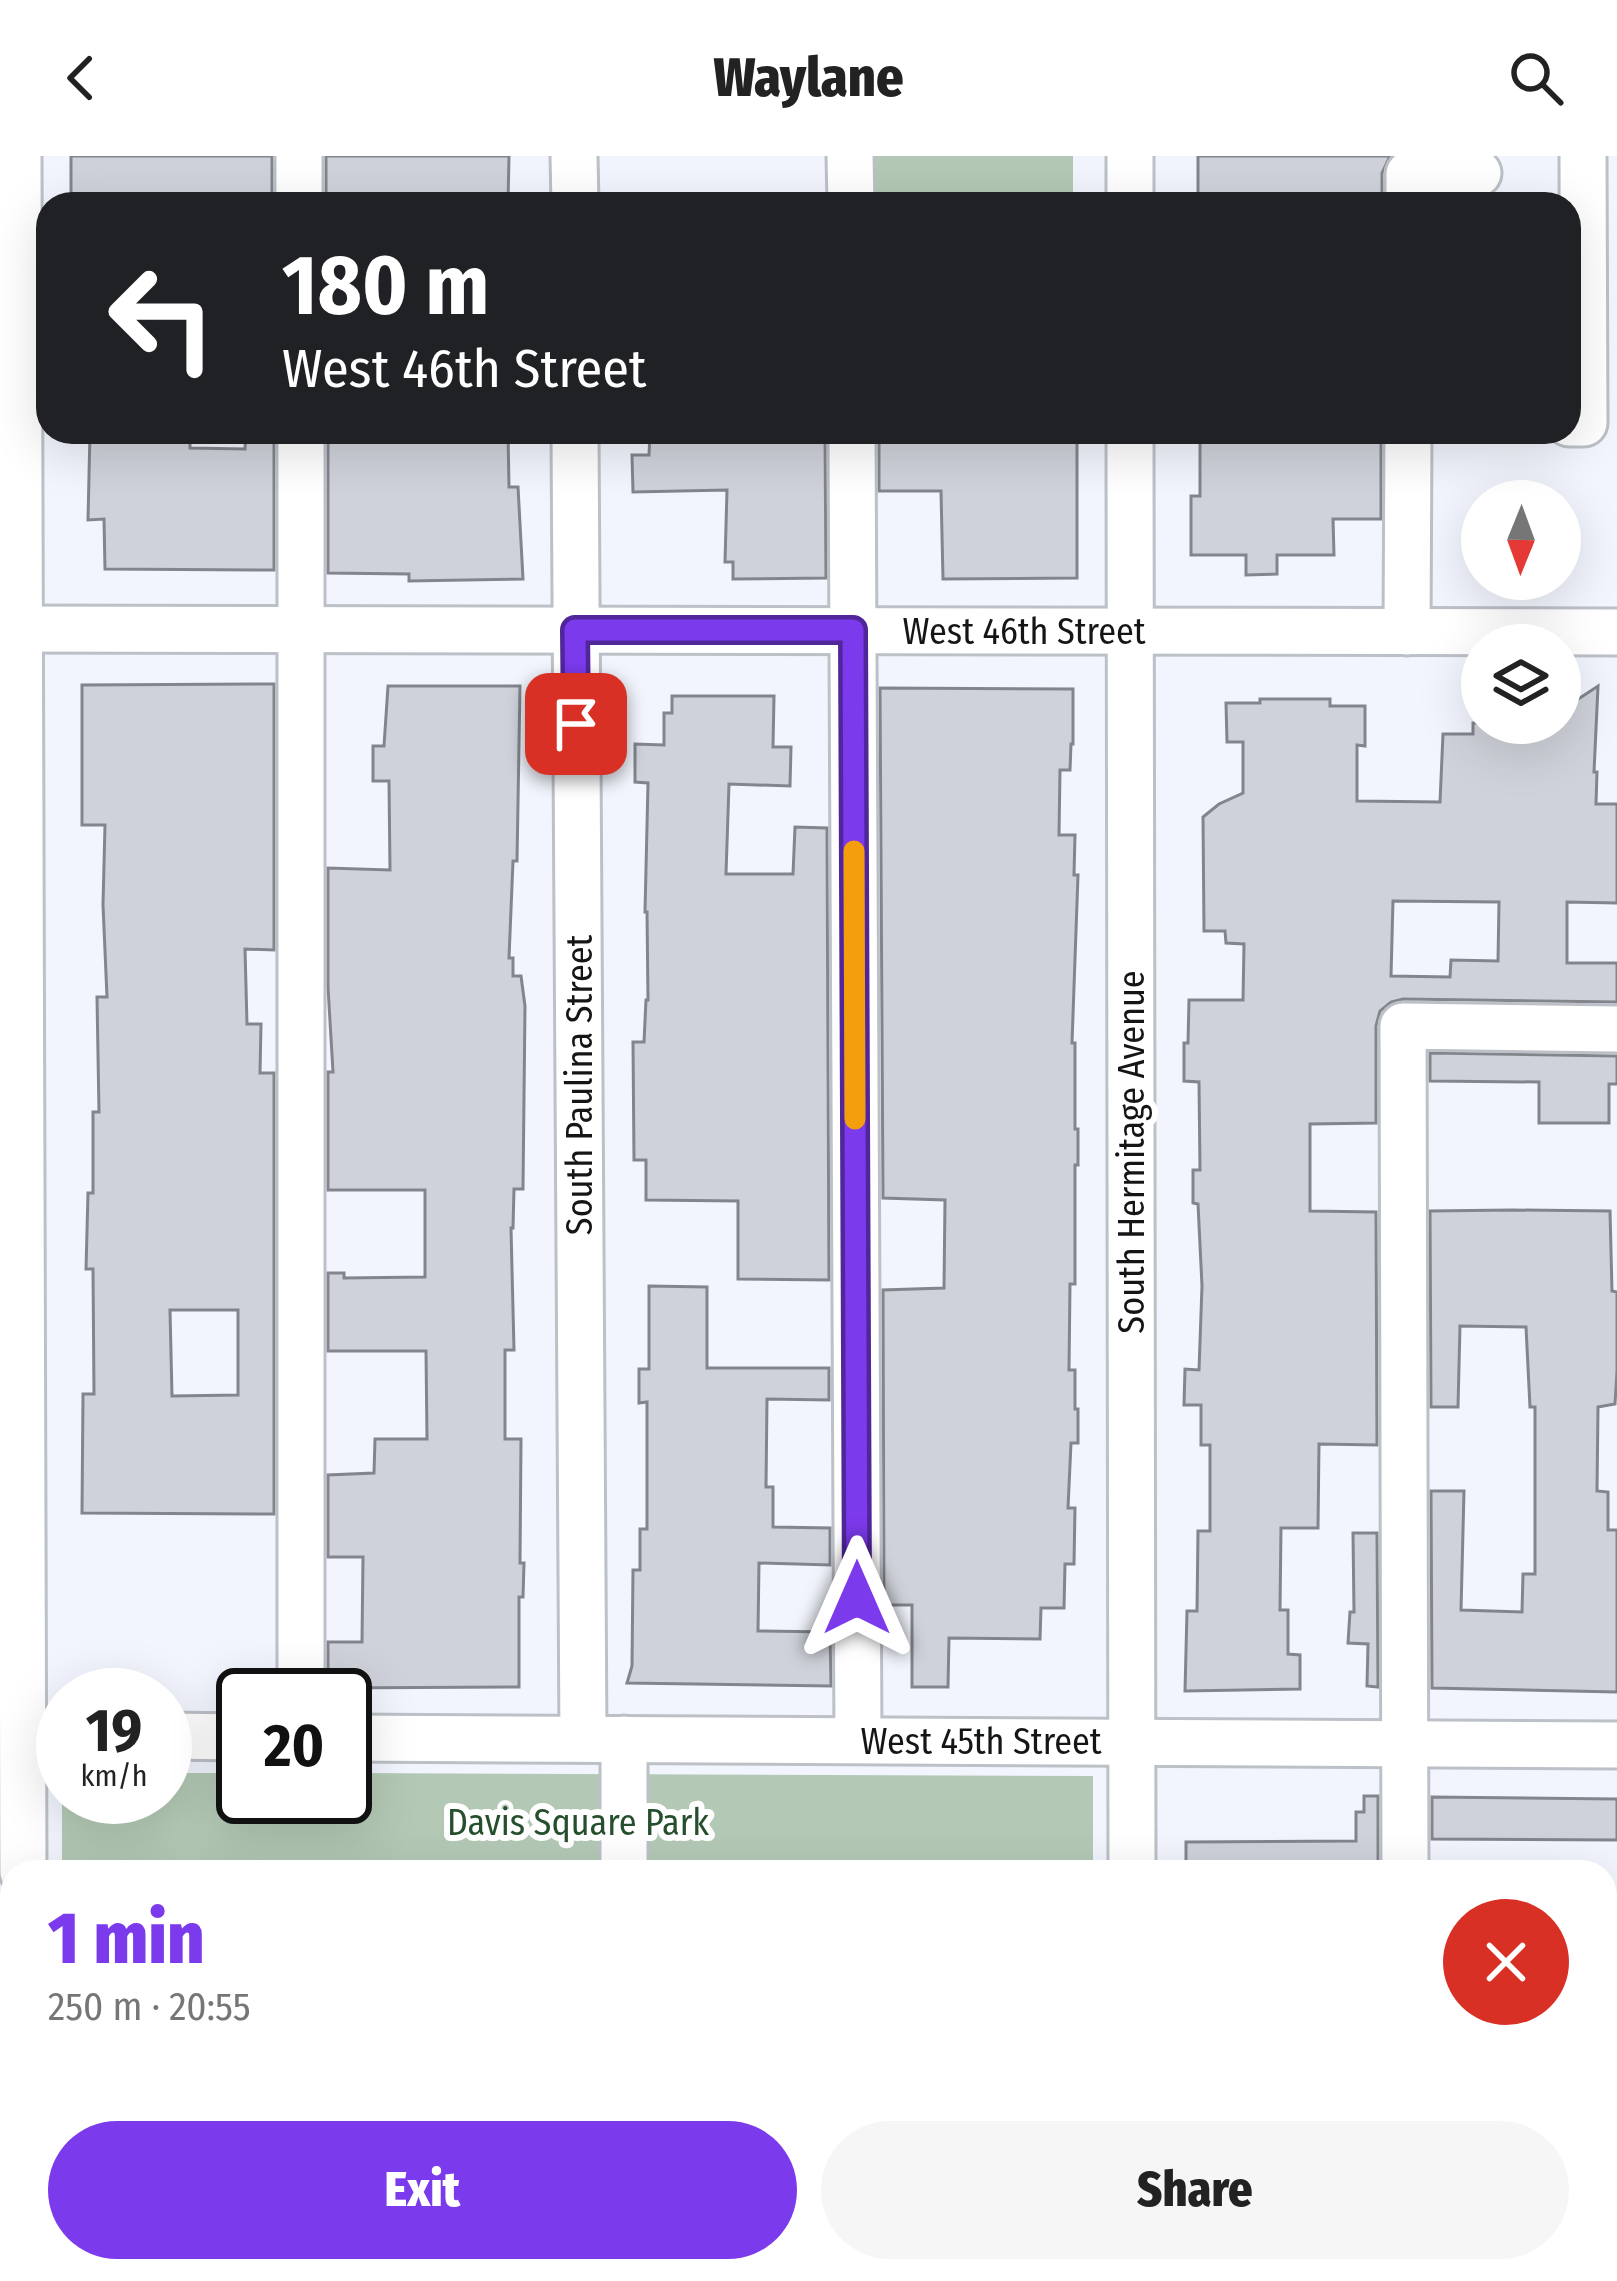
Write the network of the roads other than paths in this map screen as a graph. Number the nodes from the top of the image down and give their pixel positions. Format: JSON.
{"nodes":[{"id":1,"x":18,"y":156,"type":"edge"},
{"id":2,"x":299,"y":156,"type":"edge"},
{"id":3,"x":574,"y":156,"type":"edge"},
{"id":4,"x":850,"y":156,"type":"edge"},
{"id":5,"x":1130,"y":156,"type":"edge"},
{"id":6,"x":1583,"y":156,"type":"edge"},
{"id":7,"x":1481,"y":178,"type":"edge"},
{"id":8,"x":299,"y":192,"type":"edge"},
{"id":9,"x":574,"y":192,"type":"edge"},
{"id":10,"x":851,"y":192,"type":"edge"},
{"id":11,"x":1130,"y":192,"type":"edge"},
{"id":12,"x":1409,"y":192,"type":"edge"},
{"id":13,"x":9,"y":272,"type":"edge"},
{"id":14,"x":1581,"y":423,"type":"edge"},
{"id":15,"x":301,"y":444,"type":"edge"},
{"id":16,"x":575,"y":444,"type":"edge"},
{"id":17,"x":852,"y":444,"type":"edge"},
{"id":18,"x":1130,"y":444,"type":"edge"},
{"id":19,"x":1408,"y":444,"type":"edge"},
{"id":20,"x":10,"y":629,"type":"edge"},
{"id":21,"x":302,"y":629,"type":"junction"},
{"id":22,"x":575,"y":630,"type":"junction"},
{"id":23,"x":853,"y":630,"type":"junction"},
{"id":24,"x":1131,"y":631,"type":"junction"},
{"id":25,"x":1406,"y":632,"type":"junction"},
{"id":26,"x":1617,"y":632,"type":"edge"},
{"id":27,"x":1617,"y":1029,"type":"edge"},
{"id":28,"x":301,"y":1668,"type":"edge"},
{"id":29,"x":28,"y":1736,"type":"edge"},
{"id":30,"x":372,"y":1738,"type":"edge"},
{"id":31,"x":604,"y":1739,"type":"junction"},
{"id":32,"x":858,"y":1740,"type":"junction"},
{"id":33,"x":1132,"y":1742,"type":"junction"},
{"id":34,"x":1405,"y":1743,"type":"junction"},
{"id":35,"x":1617,"y":1744,"type":"edge"},
{"id":36,"x":23,"y":1860,"type":"edge"},
{"id":37,"x":622,"y":1860,"type":"edge"},
{"id":38,"x":1132,"y":1860,"type":"edge"},
{"id":39,"x":1405,"y":1860,"type":"edge"}],
"edges":[{"from":1,"to":13,"type":"street"},
{"from":2,"to":8,"type":"street"},
{"from":3,"to":9,"type":"street"},
{"from":4,"to":10,"type":"street"},
{"from":5,"to":11,"type":"street"},
{"from":6,"to":14,"type":"street"},
{"from":7,"to":12,"type":"street"},
{"from":13,"to":20,"type":"street"},
{"from":15,"to":21,"type":"street"},
{"from":16,"to":22,"type":"street","name":"South Paulina Street"},
{"from":17,"to":23,"type":"street"},
{"from":18,"to":24,"type":"street","name":"South Hermitage Avenue"},
{"from":19,"to":25,"type":"street"},
{"from":20,"to":21,"type":"street","name":"West 46th Street"},
{"from":20,"to":29,"type":"street"},
{"from":21,"to":22,"type":"street","name":"West 46th Street"},
{"from":21,"to":28,"type":"street"},
{"from":22,"to":23,"type":"street","name":"West 46th Street"},
{"from":22,"to":31,"type":"street","name":"South Paulina Street"},
{"from":23,"to":24,"type":"street","name":"West 46th Street"},
{"from":23,"to":32,"type":"street"},
{"from":24,"to":25,"type":"street","name":"West 46th Street"},
{"from":24,"to":33,"type":"street","name":"South Hermitage Avenue"},
{"from":25,"to":26,"type":"street","name":"West 46th Street"},
{"from":27,"to":34,"type":"street"},
{"from":29,"to":36,"type":"street"},
{"from":30,"to":31,"type":"street","name":"West 45th Street"},
{"from":31,"to":32,"type":"street","name":"West 45th Street"},
{"from":31,"to":37,"type":"street","name":"South Paulina Street"},
{"from":32,"to":33,"type":"street","name":"West 45th Street"},
{"from":33,"to":34,"type":"street","name":"West 45th Street"},
{"from":33,"to":38,"type":"street","name":"South Hermitage Avenue"},
{"from":34,"to":35,"type":"street","name":"West 45th Street"},
{"from":34,"to":39,"type":"street"}]}
